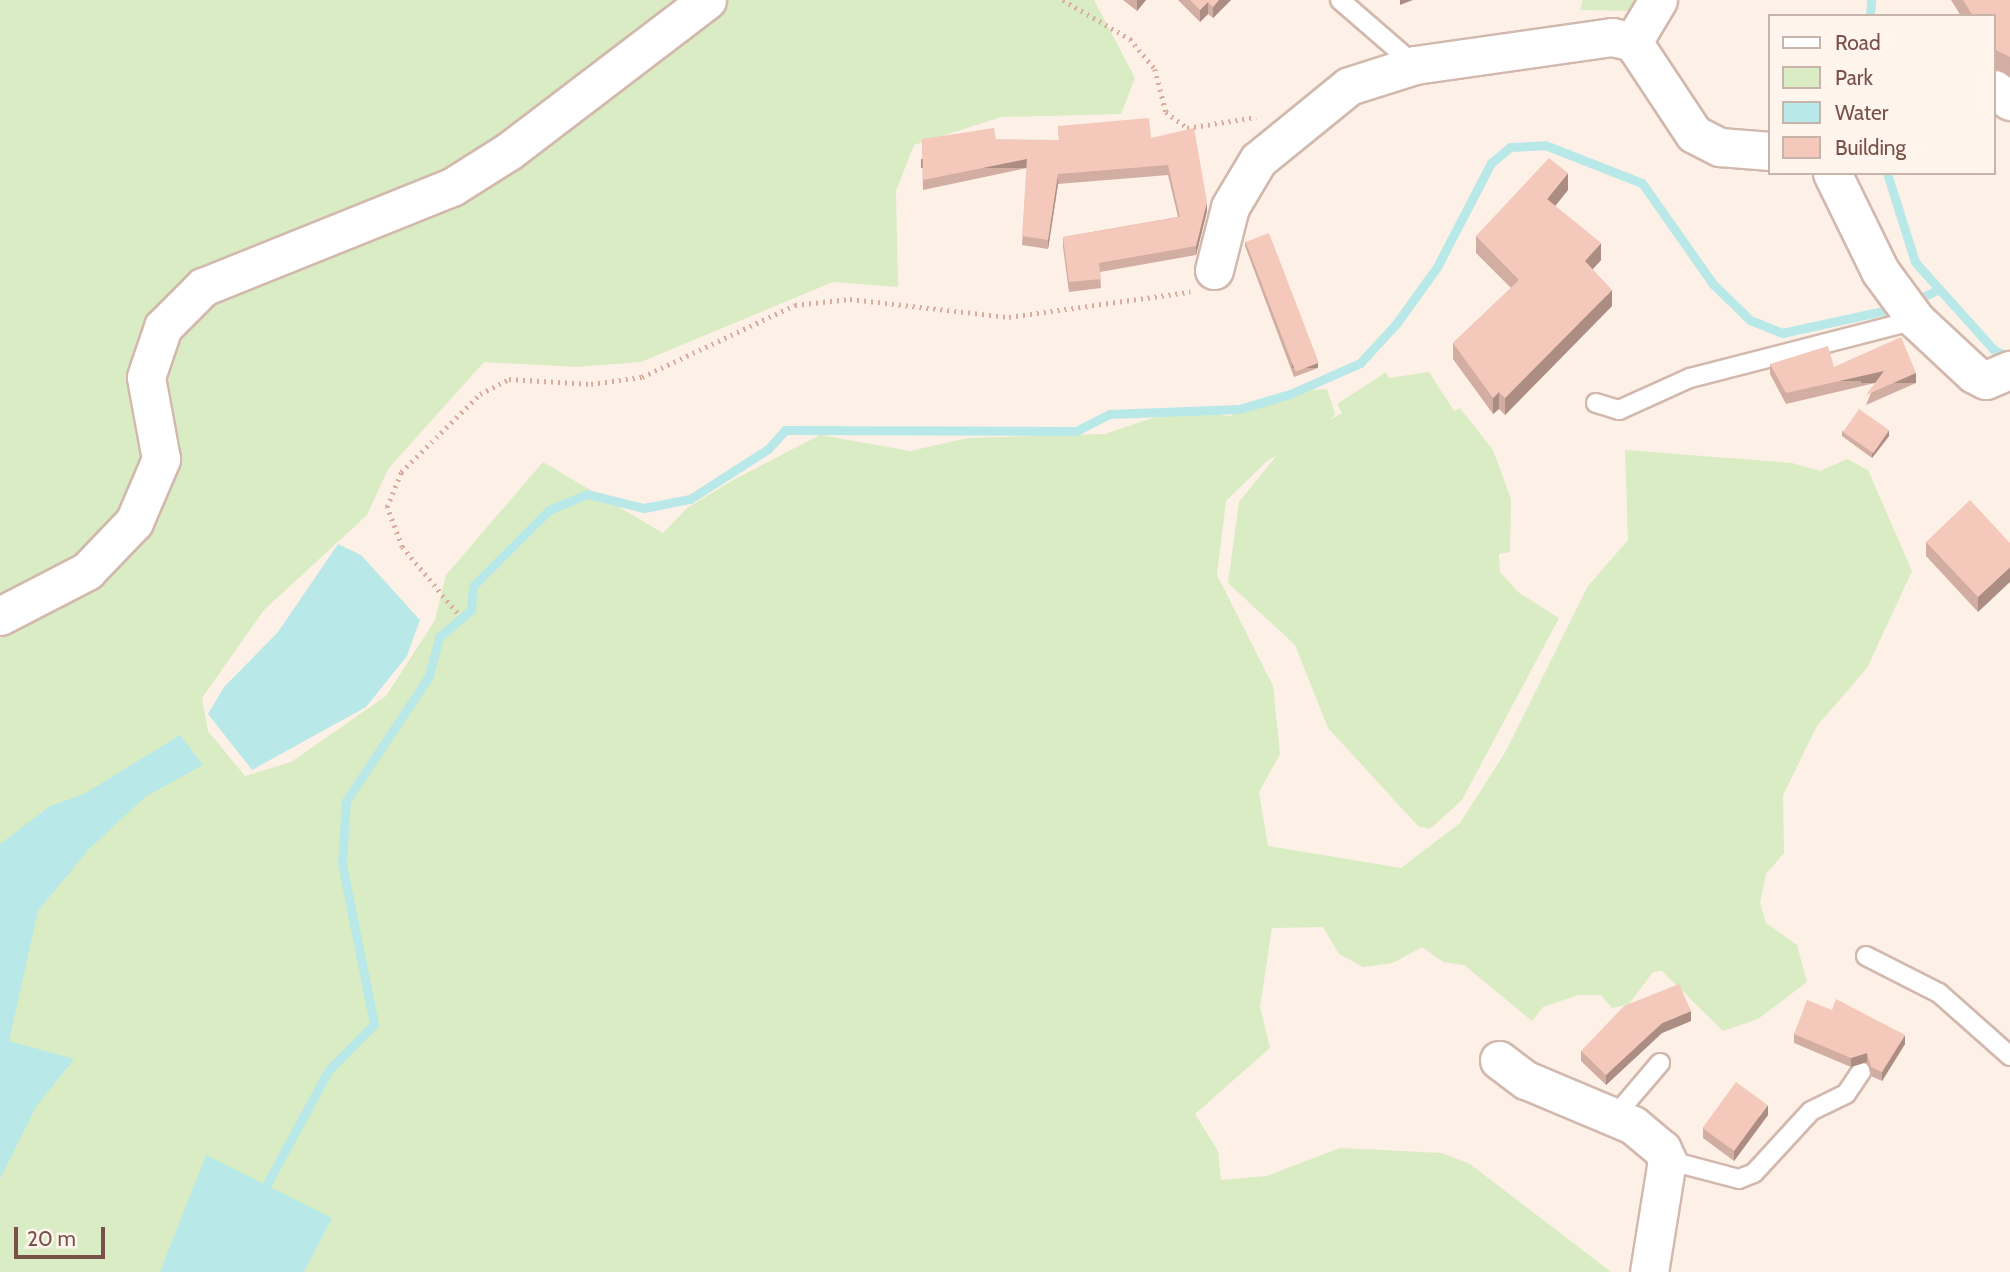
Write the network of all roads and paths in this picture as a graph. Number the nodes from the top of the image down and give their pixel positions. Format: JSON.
{"nodes":[{"id":1,"x":707,"y":0,"type":"edge"},
{"id":2,"x":1063,"y":0,"type":"edge"},
{"id":3,"x":1340,"y":0,"type":"edge"},
{"id":4,"x":1658,"y":0,"type":"edge"},
{"id":5,"x":1633,"y":42,"type":"junction"},
{"id":6,"x":1415,"y":65,"type":"junction"},
{"id":7,"x":1263,"y":116,"type":"dead end"},
{"id":8,"x":1769,"y":151,"type":"edge"},
{"id":9,"x":1833,"y":175,"type":"edge"},
{"id":10,"x":1214,"y":270,"type":"joint"},
{"id":11,"x":1916,"y":320,"type":"junction"},
{"id":12,"x":2007,"y":371,"type":"edge"},
{"id":13,"x":1596,"y":403,"type":"dead end"},
{"id":14,"x":457,"y":613,"type":"dead end"},
{"id":15,"x":0,"y":616,"type":"edge"},
{"id":16,"x":1866,"y":956,"type":"dead end"},
{"id":17,"x":2010,"y":1056,"type":"edge"},
{"id":18,"x":1499,"y":1060,"type":"dead end"},
{"id":19,"x":1660,"y":1063,"type":"dead end"},
{"id":20,"x":1861,"y":1072,"type":"dead end"},
{"id":21,"x":1633,"y":1125,"type":"junction"},
{"id":22,"x":1667,"y":1160,"type":"junction"},
{"id":23,"x":1649,"y":1272,"type":"edge"}],
"edges":[{"from":1,"to":15,"type":"street"},
{"from":2,"to":7,"type":"path"},
{"from":3,"to":6,"type":"lane"},
{"from":4,"to":5,"type":"street"},
{"from":5,"to":6,"type":"street"},
{"from":5,"to":8,"type":"street"},
{"from":6,"to":10,"type":"street"},
{"from":9,"to":11,"type":"street"},
{"from":10,"to":14,"type":"path"},
{"from":11,"to":12,"type":"street"},
{"from":11,"to":13,"type":"lane"},
{"from":16,"to":17,"type":"lane"},
{"from":18,"to":21,"type":"street"},
{"from":19,"to":21,"type":"lane"},
{"from":20,"to":22,"type":"lane"},
{"from":21,"to":22,"type":"street"},
{"from":22,"to":23,"type":"street"}]}
